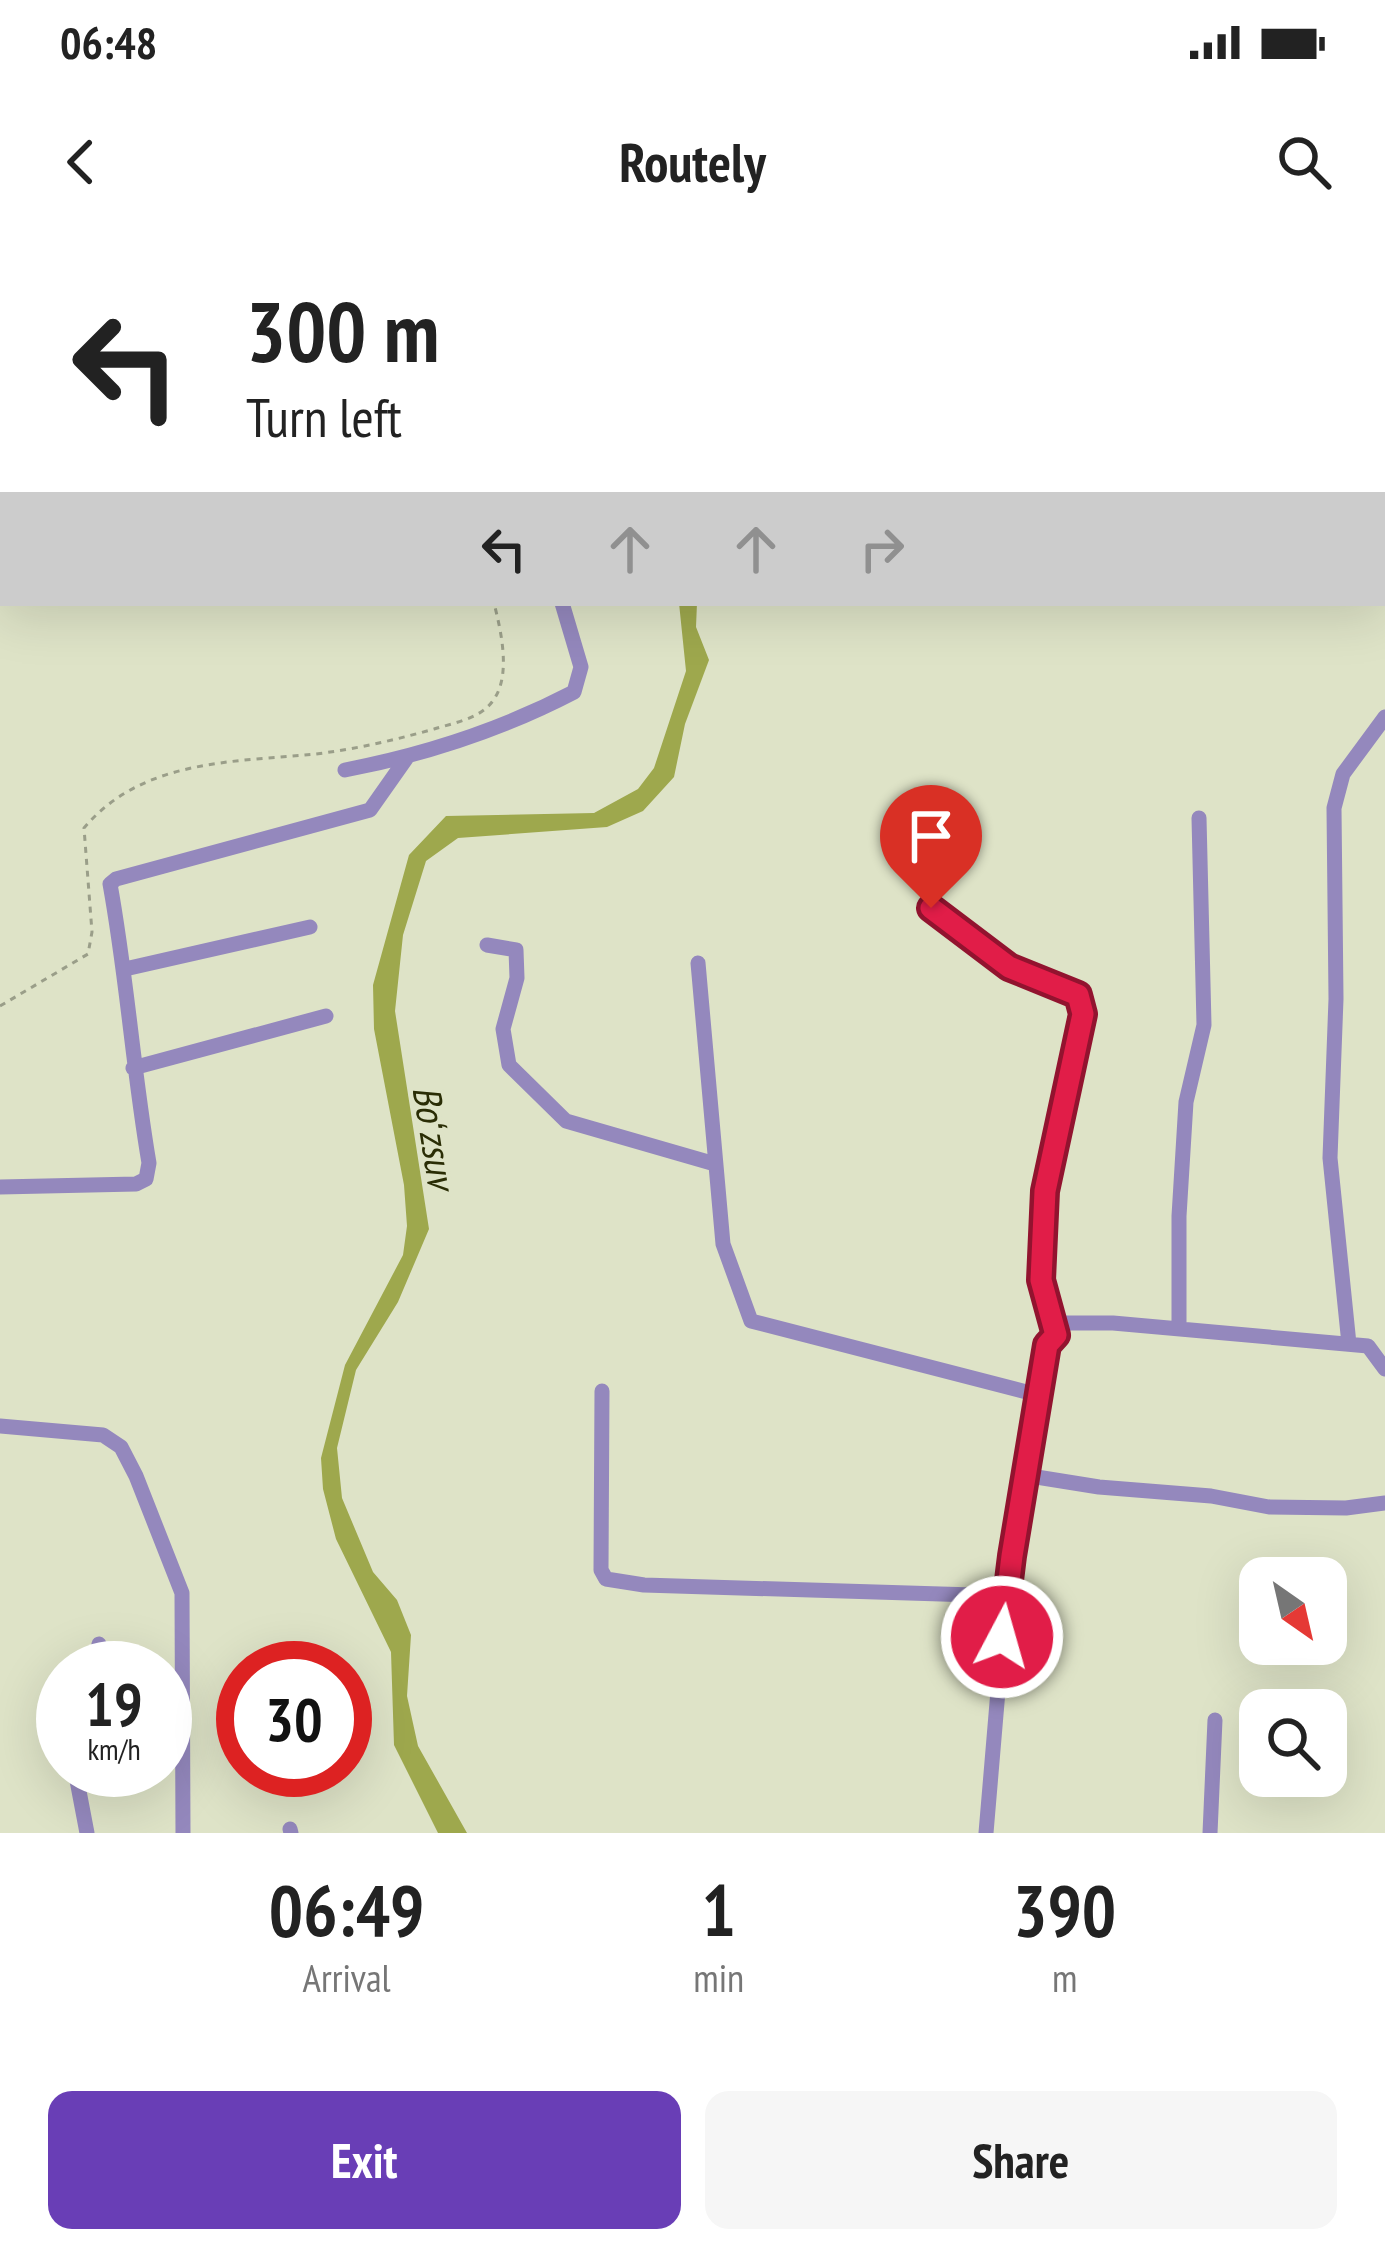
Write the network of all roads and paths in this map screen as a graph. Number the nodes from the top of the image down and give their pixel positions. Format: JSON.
{"nodes":[{"id":1,"x":495,"y":606,"type":"edge"},
{"id":2,"x":563,"y":606,"type":"edge"},
{"id":3,"x":1385,"y":717,"type":"edge"},
{"id":4,"x":408,"y":756,"type":"junction"},
{"id":5,"x":345,"y":770,"type":"dead end"},
{"id":6,"x":1199,"y":818,"type":"dead end"},
{"id":7,"x":931,"y":908,"type":"dead end"},
{"id":8,"x":310,"y":927,"type":"dead end"},
{"id":9,"x":487,"y":945,"type":"dead end"},
{"id":10,"x":698,"y":963,"type":"dead end"},
{"id":11,"x":125,"y":969,"type":"junction"},
{"id":12,"x":0,"y":1006,"type":"edge"},
{"id":13,"x":326,"y":1016,"type":"dead end"},
{"id":14,"x":133,"y":1068,"type":"junction"},
{"id":15,"x":715,"y":1164,"type":"junction"},
{"id":16,"x":0,"y":1187,"type":"edge"},
{"id":17,"x":1179,"y":1329,"type":"junction"},
{"id":18,"x":1056,"y":1335,"type":"junction"},
{"id":19,"x":1348,"y":1344,"type":"junction"},
{"id":20,"x":1385,"y":1369,"type":"edge"},
{"id":21,"x":602,"y":1391,"type":"dead end"},
{"id":22,"x":1038,"y":1395,"type":"junction"},
{"id":23,"x":0,"y":1426,"type":"edge"},
{"id":24,"x":1024,"y":1475,"type":"junction"},
{"id":25,"x":1385,"y":1503,"type":"edge"},
{"id":26,"x":1006,"y":1596,"type":"junction"},
{"id":27,"x":1215,"y":1720,"type":"dead end"},
{"id":28,"x":80,"y":1797,"type":"edge"},
{"id":29,"x":87,"y":1833,"type":"edge"},
{"id":30,"x":183,"y":1833,"type":"edge"},
{"id":31,"x":986,"y":1833,"type":"edge"},
{"id":32,"x":1210,"y":1833,"type":"edge"}],
"edges":[{"from":1,"to":12,"type":"path"},
{"from":2,"to":4,"type":"street"},
{"from":3,"to":19,"type":"street"},
{"from":4,"to":5,"type":"street"},
{"from":4,"to":11,"type":"street"},
{"from":6,"to":17,"type":"street"},
{"from":7,"to":18,"type":"street"},
{"from":8,"to":11,"type":"street"},
{"from":9,"to":15,"type":"street"},
{"from":10,"to":15,"type":"street"},
{"from":11,"to":14,"type":"street"},
{"from":13,"to":14,"type":"street"},
{"from":14,"to":16,"type":"street"},
{"from":15,"to":22,"type":"street"},
{"from":17,"to":18,"type":"street"},
{"from":17,"to":19,"type":"street"},
{"from":18,"to":22,"type":"street"},
{"from":19,"to":20,"type":"street"},
{"from":21,"to":26,"type":"street"},
{"from":22,"to":24,"type":"street"},
{"from":23,"to":30,"type":"street"},
{"from":24,"to":25,"type":"street"},
{"from":24,"to":26,"type":"street"},
{"from":26,"to":31,"type":"street"},
{"from":27,"to":32,"type":"street"},
{"from":28,"to":29,"type":"street"}]}
